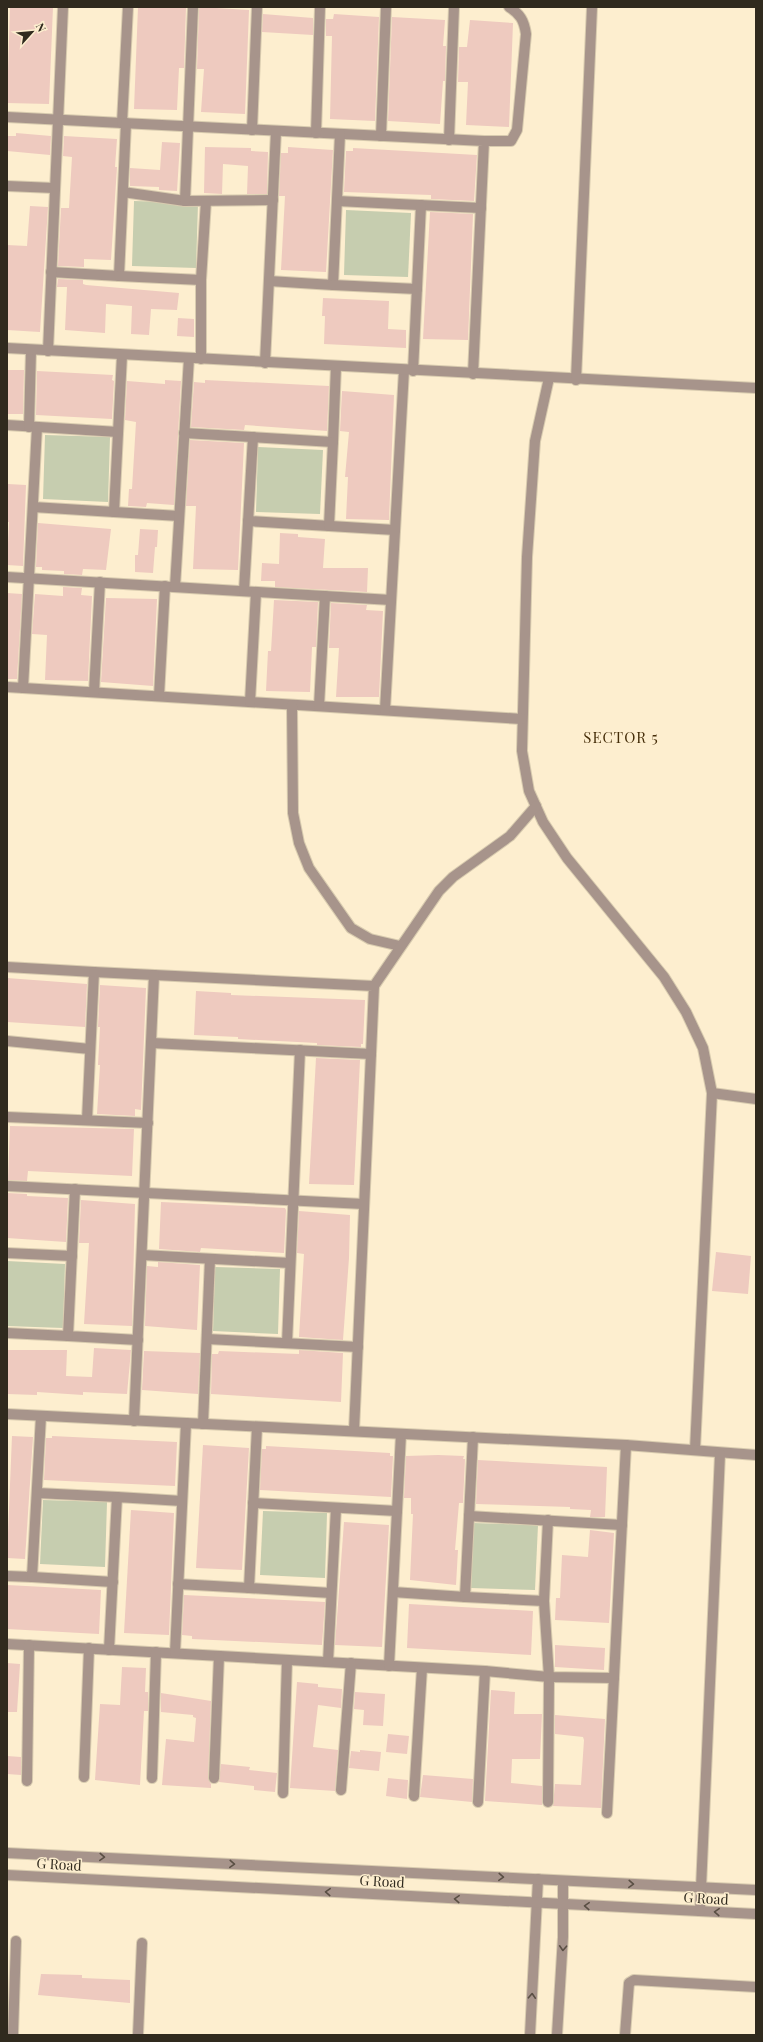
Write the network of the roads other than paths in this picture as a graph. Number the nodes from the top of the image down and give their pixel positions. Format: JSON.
{"nodes":[{"id":1,"x":63,"y":7,"type":"edge"},
{"id":2,"x":128,"y":7,"type":"edge"},
{"id":3,"x":193,"y":7,"type":"edge"},
{"id":4,"x":257,"y":7,"type":"edge"},
{"id":5,"x":320,"y":7,"type":"edge"},
{"id":6,"x":386,"y":7,"type":"edge"},
{"id":7,"x":454,"y":7,"type":"edge"},
{"id":8,"x":509,"y":7,"type":"edge"},
{"id":9,"x":592,"y":7,"type":"edge"},
{"id":10,"x":7,"y":117,"type":"edge"},
{"id":11,"x":58,"y":120,"type":"junction"},
{"id":12,"x":124,"y":123,"type":"junction"},
{"id":13,"x":187,"y":126,"type":"junction"},
{"id":14,"x":252,"y":130,"type":"junction"},
{"id":15,"x":276,"y":131,"type":"junction"},
{"id":16,"x":316,"y":133,"type":"junction"},
{"id":17,"x":340,"y":134,"type":"junction"},
{"id":18,"x":381,"y":136,"type":"junction"},
{"id":19,"x":449,"y":140,"type":"junction"},
{"id":20,"x":484,"y":141,"type":"junction"},
{"id":21,"x":7,"y":186,"type":"edge"},
{"id":22,"x":54,"y":188,"type":"junction"},
{"id":23,"x":123,"y":192,"type":"junction"},
{"id":24,"x":273,"y":200,"type":"junction"},
{"id":25,"x":185,"y":201,"type":"junction"},
{"id":26,"x":206,"y":201,"type":"junction"},
{"id":27,"x":337,"y":201,"type":"junction"},
{"id":28,"x":421,"y":205,"type":"junction"},
{"id":29,"x":481,"y":208,"type":"junction"},
{"id":30,"x":51,"y":272,"type":"junction"},
{"id":31,"x":119,"y":276,"type":"junction"},
{"id":32,"x":201,"y":280,"type":"junction"},
{"id":33,"x":269,"y":281,"type":"junction"},
{"id":34,"x":333,"y":285,"type":"junction"},
{"id":35,"x":417,"y":289,"type":"junction"},
{"id":36,"x":7,"y":348,"type":"edge"},
{"id":37,"x":31,"y":350,"type":"junction"},
{"id":38,"x":48,"y":351,"type":"junction"},
{"id":39,"x":122,"y":355,"type":"junction"},
{"id":40,"x":189,"y":358,"type":"junction"},
{"id":41,"x":201,"y":359,"type":"junction"},
{"id":42,"x":265,"y":363,"type":"junction"},
{"id":43,"x":336,"y":366,"type":"junction"},
{"id":44,"x":409,"y":370,"type":"junction"},
{"id":45,"x":473,"y":374,"type":"junction"},
{"id":46,"x":549,"y":378,"type":"junction"},
{"id":47,"x":576,"y":380,"type":"junction"},
{"id":48,"x":756,"y":388,"type":"edge"},
{"id":49,"x":7,"y":425,"type":"edge"},
{"id":50,"x":33,"y":427,"type":"junction"},
{"id":51,"x":118,"y":432,"type":"junction"},
{"id":52,"x":184,"y":433,"type":"junction"},
{"id":53,"x":253,"y":437,"type":"junction"},
{"id":54,"x":334,"y":442,"type":"junction"},
{"id":55,"x":33,"y":507,"type":"junction"},
{"id":56,"x":114,"y":512,"type":"junction"},
{"id":57,"x":179,"y":516,"type":"junction"},
{"id":58,"x":248,"y":521,"type":"junction"},
{"id":59,"x":329,"y":526,"type":"junction"},
{"id":60,"x":395,"y":530,"type":"junction"},
{"id":61,"x":7,"y":577,"type":"edge"},
{"id":62,"x":29,"y":578,"type":"junction"},
{"id":63,"x":100,"y":582,"type":"junction"},
{"id":64,"x":170,"y":587,"type":"junction"},
{"id":65,"x":244,"y":591,"type":"junction"},
{"id":66,"x":256,"y":592,"type":"junction"},
{"id":67,"x":325,"y":596,"type":"junction"},
{"id":68,"x":392,"y":600,"type":"junction"},
{"id":69,"x":7,"y":687,"type":"edge"},
{"id":70,"x":23,"y":688,"type":"junction"},
{"id":71,"x":94,"y":692,"type":"junction"},
{"id":72,"x":159,"y":696,"type":"junction"},
{"id":73,"x":250,"y":702,"type":"junction"},
{"id":74,"x":292,"y":704,"type":"junction"},
{"id":75,"x":319,"y":706,"type":"junction"},
{"id":76,"x":385,"y":710,"type":"junction"},
{"id":77,"x":522,"y":719,"type":"junction"},
{"id":78,"x":536,"y":806,"type":"junction"},
{"id":79,"x":400,"y":946,"type":"junction"},
{"id":80,"x":7,"y":967,"type":"edge"},
{"id":81,"x":94,"y":972,"type":"junction"},
{"id":82,"x":154,"y":975,"type":"junction"},
{"id":83,"x":374,"y":986,"type":"junction"},
{"id":84,"x":7,"y":1041,"type":"edge"},
{"id":85,"x":152,"y":1043,"type":"junction"},
{"id":86,"x":90,"y":1049,"type":"junction"},
{"id":87,"x":300,"y":1050,"type":"junction"},
{"id":88,"x":371,"y":1054,"type":"junction"},
{"id":89,"x":712,"y":1093,"type":"junction"},
{"id":90,"x":756,"y":1099,"type":"edge"},
{"id":91,"x":7,"y":1117,"type":"edge"},
{"id":92,"x":86,"y":1120,"type":"junction"},
{"id":93,"x":148,"y":1123,"type":"junction"},
{"id":94,"x":7,"y":1186,"type":"edge"},
{"id":95,"x":75,"y":1189,"type":"junction"},
{"id":96,"x":145,"y":1192,"type":"junction"},
{"id":97,"x":293,"y":1200,"type":"junction"},
{"id":98,"x":364,"y":1204,"type":"junction"},
{"id":99,"x":7,"y":1253,"type":"edge"},
{"id":100,"x":142,"y":1255,"type":"junction"},
{"id":101,"x":72,"y":1256,"type":"junction"},
{"id":102,"x":210,"y":1259,"type":"junction"},
{"id":103,"x":290,"y":1263,"type":"junction"},
{"id":104,"x":7,"y":1333,"type":"edge"},
{"id":105,"x":68,"y":1336,"type":"junction"},
{"id":106,"x":207,"y":1339,"type":"junction"},
{"id":107,"x":138,"y":1340,"type":"junction"},
{"id":108,"x":287,"y":1343,"type":"junction"},
{"id":109,"x":358,"y":1347,"type":"junction"},
{"id":110,"x":7,"y":1414,"type":"edge"},
{"id":111,"x":41,"y":1416,"type":"junction"},
{"id":112,"x":134,"y":1421,"type":"junction"},
{"id":113,"x":186,"y":1423,"type":"junction"},
{"id":114,"x":203,"y":1424,"type":"junction"},
{"id":115,"x":257,"y":1427,"type":"junction"},
{"id":116,"x":354,"y":1431,"type":"junction"},
{"id":117,"x":401,"y":1434,"type":"junction"},
{"id":118,"x":473,"y":1438,"type":"junction"},
{"id":119,"x":626,"y":1445,"type":"junction"},
{"id":120,"x":695,"y":1450,"type":"junction"},
{"id":121,"x":720,"y":1454,"type":"junction"},
{"id":122,"x":756,"y":1455,"type":"edge"},
{"id":123,"x":37,"y":1493,"type":"junction"},
{"id":124,"x":117,"y":1498,"type":"junction"},
{"id":125,"x":182,"y":1501,"type":"junction"},
{"id":126,"x":253,"y":1503,"type":"junction"},
{"id":127,"x":336,"y":1508,"type":"junction"},
{"id":128,"x":397,"y":1511,"type":"junction"},
{"id":129,"x":469,"y":1516,"type":"junction"},
{"id":130,"x":548,"y":1520,"type":"junction"},
{"id":131,"x":622,"y":1525,"type":"junction"},
{"id":132,"x":7,"y":1576,"type":"edge"},
{"id":133,"x":32,"y":1577,"type":"junction"},
{"id":134,"x":113,"y":1582,"type":"junction"},
{"id":135,"x":178,"y":1584,"type":"junction"},
{"id":136,"x":249,"y":1588,"type":"junction"},
{"id":137,"x":393,"y":1592,"type":"junction"},
{"id":138,"x":331,"y":1593,"type":"junction"},
{"id":139,"x":465,"y":1597,"type":"junction"},
{"id":140,"x":544,"y":1601,"type":"junction"},
{"id":141,"x":7,"y":1644,"type":"edge"},
{"id":142,"x":29,"y":1645,"type":"junction"},
{"id":143,"x":88,"y":1648,"type":"junction"},
{"id":144,"x":109,"y":1650,"type":"junction"},
{"id":145,"x":156,"y":1652,"type":"junction"},
{"id":146,"x":175,"y":1654,"type":"junction"},
{"id":147,"x":219,"y":1656,"type":"junction"},
{"id":148,"x":288,"y":1660,"type":"junction"},
{"id":149,"x":328,"y":1662,"type":"junction"},
{"id":150,"x":351,"y":1663,"type":"junction"},
{"id":151,"x":389,"y":1666,"type":"junction"},
{"id":152,"x":422,"y":1668,"type":"junction"},
{"id":153,"x":485,"y":1671,"type":"junction"},
{"id":154,"x":549,"y":1677,"type":"junction"},
{"id":155,"x":614,"y":1678,"type":"junction"},
{"id":156,"x":84,"y":1777,"type":"dead end"},
{"id":157,"x":152,"y":1778,"type":"dead end"},
{"id":158,"x":214,"y":1778,"type":"dead end"},
{"id":159,"x":27,"y":1781,"type":"dead end"},
{"id":160,"x":341,"y":1790,"type":"dead end"},
{"id":161,"x":284,"y":1793,"type":"dead end"},
{"id":162,"x":414,"y":1796,"type":"dead end"},
{"id":163,"x":478,"y":1802,"type":"dead end"},
{"id":164,"x":548,"y":1802,"type":"dead end"},
{"id":165,"x":607,"y":1813,"type":"dead end"},
{"id":166,"x":7,"y":1852,"type":"edge"},
{"id":167,"x":7,"y":1875,"type":"edge"},
{"id":168,"x":538,"y":1879,"type":"junction"},
{"id":169,"x":564,"y":1880,"type":"junction"},
{"id":170,"x":701,"y":1887,"type":"junction"},
{"id":171,"x":756,"y":1890,"type":"edge"},
{"id":172,"x":537,"y":1903,"type":"junction"},
{"id":173,"x":564,"y":1905,"type":"junction"},
{"id":174,"x":700,"y":1912,"type":"junction"},
{"id":175,"x":756,"y":1914,"type":"edge"},
{"id":176,"x":16,"y":1941,"type":"dead end"},
{"id":177,"x":142,"y":1943,"type":"dead end"},
{"id":178,"x":756,"y":1987,"type":"edge"},
{"id":179,"x":13,"y":2035,"type":"edge"},
{"id":180,"x":138,"y":2035,"type":"edge"},
{"id":181,"x":530,"y":2035,"type":"edge"},
{"id":182,"x":558,"y":2035,"type":"edge"},
{"id":183,"x":625,"y":2035,"type":"edge"}],
"edges":[{"from":1,"to":11,"type":"street"},
{"from":2,"to":12,"type":"street"},
{"from":3,"to":13,"type":"street"},
{"from":4,"to":14,"type":"street"},
{"from":5,"to":16,"type":"street"},
{"from":6,"to":18,"type":"street"},
{"from":7,"to":19,"type":"street"},
{"from":8,"to":20,"type":"street"},
{"from":9,"to":47,"type":"street"},
{"from":10,"to":11,"type":"street"},
{"from":11,"to":12,"type":"street"},
{"from":11,"to":22,"type":"street"},
{"from":12,"to":13,"type":"street"},
{"from":12,"to":23,"type":"street"},
{"from":13,"to":14,"type":"street"},
{"from":13,"to":25,"type":"street"},
{"from":14,"to":15,"type":"street"},
{"from":15,"to":16,"type":"street"},
{"from":15,"to":24,"type":"street"},
{"from":16,"to":17,"type":"street"},
{"from":17,"to":18,"type":"street"},
{"from":17,"to":27,"type":"street"},
{"from":18,"to":19,"type":"street"},
{"from":19,"to":20,"type":"street"},
{"from":20,"to":29,"type":"street"},
{"from":21,"to":22,"type":"street"},
{"from":22,"to":30,"type":"street"},
{"from":23,"to":25,"type":"street"},
{"from":23,"to":31,"type":"street"},
{"from":24,"to":26,"type":"street"},
{"from":24,"to":33,"type":"street"},
{"from":25,"to":26,"type":"street"},
{"from":26,"to":32,"type":"street"},
{"from":27,"to":28,"type":"street"},
{"from":27,"to":34,"type":"street"},
{"from":28,"to":29,"type":"street"},
{"from":28,"to":35,"type":"street"},
{"from":29,"to":45,"type":"street"},
{"from":30,"to":31,"type":"street"},
{"from":30,"to":38,"type":"street"},
{"from":31,"to":32,"type":"street"},
{"from":32,"to":41,"type":"street"},
{"from":33,"to":34,"type":"street"},
{"from":33,"to":42,"type":"street"},
{"from":34,"to":35,"type":"street"},
{"from":35,"to":44,"type":"street"},
{"from":36,"to":37,"type":"street"},
{"from":37,"to":38,"type":"street"},
{"from":37,"to":50,"type":"street"},
{"from":38,"to":39,"type":"street"},
{"from":39,"to":40,"type":"street"},
{"from":39,"to":51,"type":"street"},
{"from":40,"to":41,"type":"street"},
{"from":40,"to":52,"type":"street"},
{"from":41,"to":42,"type":"street"},
{"from":42,"to":43,"type":"street"},
{"from":43,"to":44,"type":"street"},
{"from":43,"to":54,"type":"street"},
{"from":44,"to":45,"type":"street"},
{"from":44,"to":60,"type":"street"},
{"from":45,"to":46,"type":"street"},
{"from":46,"to":47,"type":"street"},
{"from":46,"to":77,"type":"street"},
{"from":47,"to":48,"type":"street"},
{"from":49,"to":50,"type":"street"},
{"from":50,"to":51,"type":"street"},
{"from":50,"to":55,"type":"street"},
{"from":51,"to":56,"type":"street"},
{"from":52,"to":53,"type":"street"},
{"from":52,"to":57,"type":"street"},
{"from":53,"to":54,"type":"street"},
{"from":53,"to":58,"type":"street"},
{"from":54,"to":59,"type":"street"},
{"from":55,"to":56,"type":"street"},
{"from":55,"to":62,"type":"street"},
{"from":56,"to":57,"type":"street"},
{"from":57,"to":64,"type":"street"},
{"from":58,"to":59,"type":"street"},
{"from":58,"to":65,"type":"street"},
{"from":59,"to":60,"type":"street"},
{"from":60,"to":68,"type":"street"},
{"from":61,"to":62,"type":"street"},
{"from":62,"to":63,"type":"street"},
{"from":62,"to":70,"type":"street"},
{"from":63,"to":64,"type":"street"},
{"from":63,"to":71,"type":"street"},
{"from":64,"to":65,"type":"street"},
{"from":64,"to":72,"type":"street"},
{"from":65,"to":66,"type":"street"},
{"from":66,"to":67,"type":"street"},
{"from":66,"to":73,"type":"street"},
{"from":67,"to":68,"type":"street"},
{"from":67,"to":75,"type":"street"},
{"from":68,"to":76,"type":"street"},
{"from":69,"to":70,"type":"street"},
{"from":70,"to":71,"type":"street"},
{"from":71,"to":72,"type":"street"},
{"from":72,"to":73,"type":"street"},
{"from":73,"to":74,"type":"street"},
{"from":74,"to":75,"type":"street"},
{"from":74,"to":79,"type":"street"},
{"from":75,"to":76,"type":"street"},
{"from":76,"to":77,"type":"street"},
{"from":77,"to":78,"type":"street"},
{"from":78,"to":79,"type":"street"},
{"from":78,"to":89,"type":"street"},
{"from":79,"to":83,"type":"street"},
{"from":80,"to":81,"type":"street"},
{"from":81,"to":82,"type":"street"},
{"from":81,"to":86,"type":"street"},
{"from":82,"to":83,"type":"street"},
{"from":82,"to":85,"type":"street"},
{"from":83,"to":88,"type":"street"},
{"from":84,"to":86,"type":"street"},
{"from":85,"to":87,"type":"street"},
{"from":85,"to":93,"type":"street"},
{"from":86,"to":92,"type":"street"},
{"from":87,"to":88,"type":"street"},
{"from":87,"to":97,"type":"street"},
{"from":88,"to":98,"type":"street"},
{"from":89,"to":90,"type":"street"},
{"from":89,"to":120,"type":"street"},
{"from":91,"to":92,"type":"street"},
{"from":92,"to":93,"type":"street"},
{"from":93,"to":96,"type":"street"},
{"from":94,"to":95,"type":"street"},
{"from":95,"to":96,"type":"street"},
{"from":95,"to":101,"type":"street"},
{"from":96,"to":97,"type":"street"},
{"from":96,"to":100,"type":"street"},
{"from":97,"to":98,"type":"street"},
{"from":97,"to":103,"type":"street"},
{"from":98,"to":109,"type":"street"},
{"from":99,"to":101,"type":"street"},
{"from":100,"to":102,"type":"street"},
{"from":100,"to":107,"type":"street"},
{"from":101,"to":105,"type":"street"},
{"from":102,"to":103,"type":"street"},
{"from":102,"to":106,"type":"street"},
{"from":103,"to":108,"type":"street"},
{"from":104,"to":105,"type":"street"},
{"from":105,"to":107,"type":"street"},
{"from":106,"to":108,"type":"street"},
{"from":106,"to":114,"type":"street"},
{"from":107,"to":112,"type":"street"},
{"from":108,"to":109,"type":"street"},
{"from":109,"to":116,"type":"street"},
{"from":110,"to":111,"type":"street"},
{"from":111,"to":112,"type":"street"},
{"from":111,"to":123,"type":"street"},
{"from":112,"to":113,"type":"street"},
{"from":113,"to":114,"type":"street"},
{"from":113,"to":125,"type":"street"},
{"from":114,"to":115,"type":"street"},
{"from":115,"to":116,"type":"street"},
{"from":115,"to":126,"type":"street"},
{"from":116,"to":117,"type":"street"},
{"from":117,"to":118,"type":"street"},
{"from":117,"to":128,"type":"street"},
{"from":118,"to":119,"type":"street"},
{"from":118,"to":129,"type":"street"},
{"from":119,"to":120,"type":"street"},
{"from":119,"to":131,"type":"street"},
{"from":120,"to":121,"type":"street"},
{"from":121,"to":122,"type":"street"},
{"from":121,"to":170,"type":"street"},
{"from":123,"to":124,"type":"street"},
{"from":123,"to":133,"type":"street"},
{"from":124,"to":125,"type":"street"},
{"from":124,"to":134,"type":"street"},
{"from":125,"to":135,"type":"street"},
{"from":126,"to":127,"type":"street"},
{"from":126,"to":136,"type":"street"},
{"from":127,"to":128,"type":"street"},
{"from":127,"to":138,"type":"street"},
{"from":128,"to":137,"type":"street"},
{"from":129,"to":130,"type":"street"},
{"from":129,"to":139,"type":"street"},
{"from":130,"to":131,"type":"street"},
{"from":130,"to":140,"type":"street"},
{"from":131,"to":155,"type":"street"},
{"from":132,"to":133,"type":"street"},
{"from":133,"to":134,"type":"street"},
{"from":134,"to":144,"type":"street"},
{"from":135,"to":136,"type":"street"},
{"from":135,"to":146,"type":"street"},
{"from":136,"to":138,"type":"street"},
{"from":137,"to":139,"type":"street"},
{"from":137,"to":151,"type":"street"},
{"from":138,"to":149,"type":"street"},
{"from":139,"to":140,"type":"street"},
{"from":140,"to":154,"type":"street"},
{"from":141,"to":142,"type":"street"},
{"from":142,"to":143,"type":"street"},
{"from":142,"to":159,"type":"street"},
{"from":143,"to":144,"type":"street"},
{"from":143,"to":156,"type":"street"},
{"from":144,"to":145,"type":"street"},
{"from":145,"to":146,"type":"street"},
{"from":145,"to":157,"type":"street"},
{"from":146,"to":147,"type":"street"},
{"from":147,"to":148,"type":"street"},
{"from":147,"to":158,"type":"street"},
{"from":148,"to":149,"type":"street"},
{"from":148,"to":161,"type":"street"},
{"from":149,"to":150,"type":"street"},
{"from":150,"to":151,"type":"street"},
{"from":150,"to":160,"type":"street"},
{"from":151,"to":152,"type":"street"},
{"from":152,"to":153,"type":"street"},
{"from":152,"to":162,"type":"street"},
{"from":153,"to":154,"type":"street"},
{"from":153,"to":163,"type":"street"},
{"from":154,"to":155,"type":"street"},
{"from":154,"to":164,"type":"street"},
{"from":155,"to":165,"type":"street"},
{"from":166,"to":168,"type":"street","name":"G Road","one_way":true},
{"from":172,"to":167,"type":"street","name":"G Road","one_way":true},
{"from":168,"to":169,"type":"street","name":"G Road"},
{"from":168,"to":172,"type":"street"},
{"from":169,"to":170,"type":"street","name":"G Road","one_way":true},
{"from":169,"to":173,"type":"street"},
{"from":170,"to":171,"type":"street","name":"G Road"},
{"from":170,"to":174,"type":"street"},
{"from":172,"to":173,"type":"street","name":"G Road"},
{"from":181,"to":172,"type":"street","one_way":true},
{"from":174,"to":173,"type":"street","name":"G Road","one_way":true},
{"from":173,"to":182,"type":"street","one_way":true},
{"from":175,"to":174,"type":"street","name":"G Road","one_way":true},
{"from":176,"to":179,"type":"street"},
{"from":177,"to":180,"type":"street"},
{"from":178,"to":183,"type":"street"}]}
